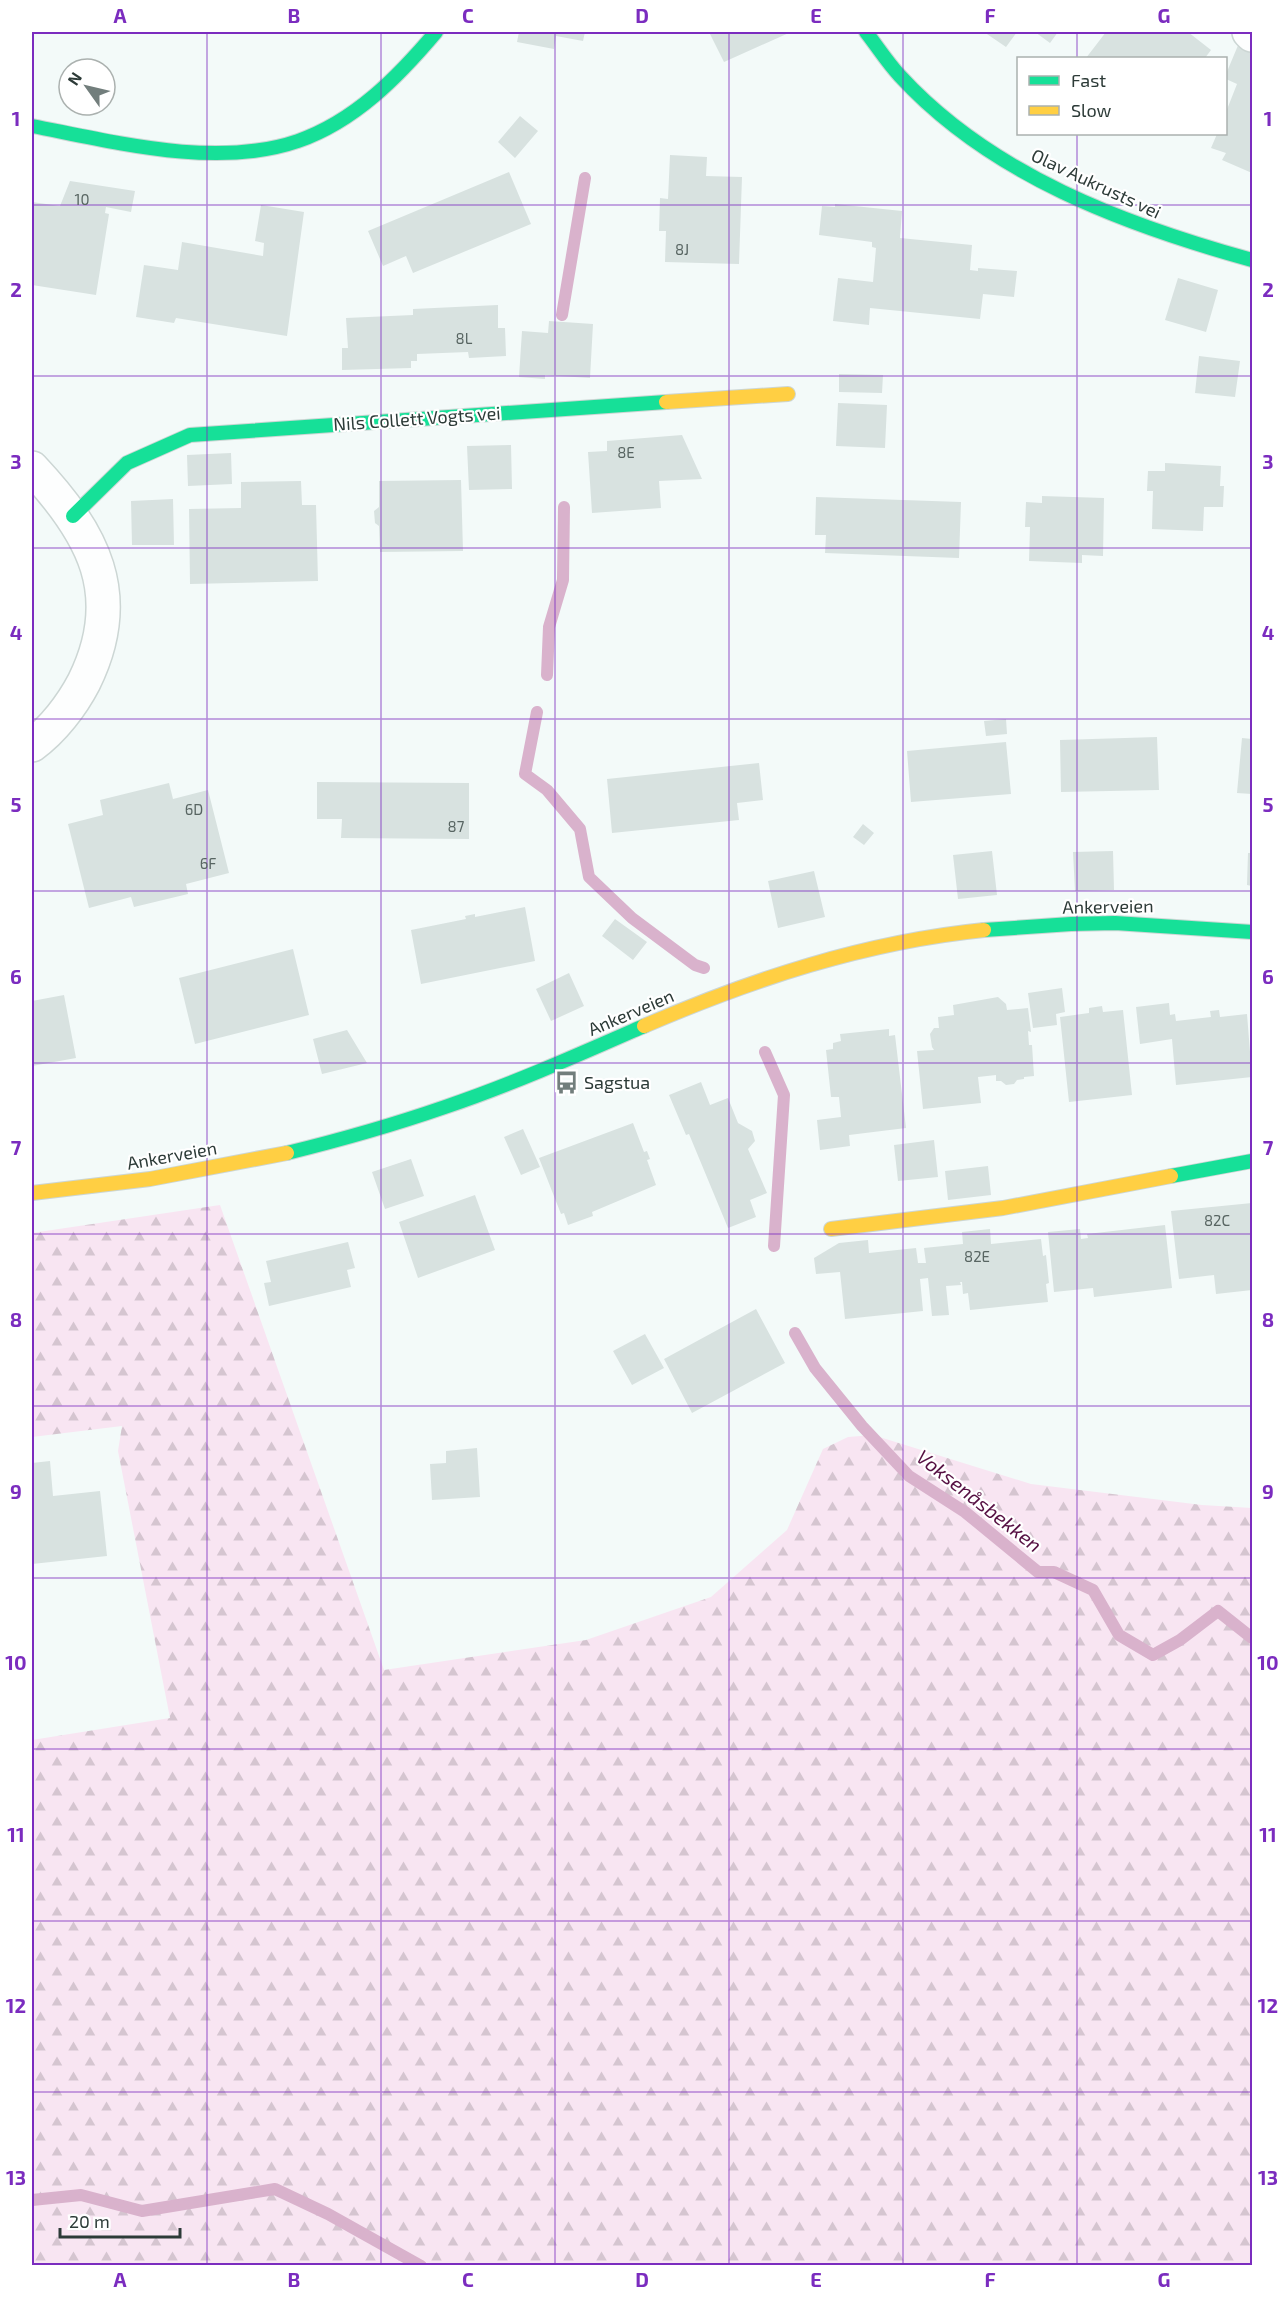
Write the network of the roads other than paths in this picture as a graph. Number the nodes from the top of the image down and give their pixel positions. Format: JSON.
{"nodes":[{"id":1,"x":436,"y":32,"type":"edge"},
{"id":2,"x":866,"y":32,"type":"edge"},
{"id":3,"x":1249,"y":32,"type":"edge"},
{"id":4,"x":1252,"y":35,"type":"edge"},
{"id":5,"x":32,"y":126,"type":"edge"},
{"id":6,"x":1252,"y":260,"type":"edge"},
{"id":7,"x":788,"y":394,"type":"dead end"},
{"id":8,"x":32,"y":468,"type":"edge"},
{"id":9,"x":73,"y":516,"type":"junction"},
{"id":10,"x":32,"y":745,"type":"edge"},
{"id":11,"x":1252,"y":932,"type":"edge"},
{"id":12,"x":1252,"y":1161,"type":"edge"},
{"id":13,"x":32,"y":1193,"type":"edge"},
{"id":14,"x":831,"y":1230,"type":"dead end"}],
"edges":[{"from":1,"to":5,"type":"street"},
{"from":2,"to":6,"type":"street","name":"Olav Aukrusts vei"},
{"from":3,"to":4,"type":"street"},
{"from":7,"to":9,"type":"street","name":"Nils Collett Vogts vei"},
{"from":8,"to":9,"type":"street"},
{"from":9,"to":10,"type":"street"},
{"from":11,"to":13,"type":"street","name":"Ankerveien"},
{"from":12,"to":14,"type":"street"}]}
